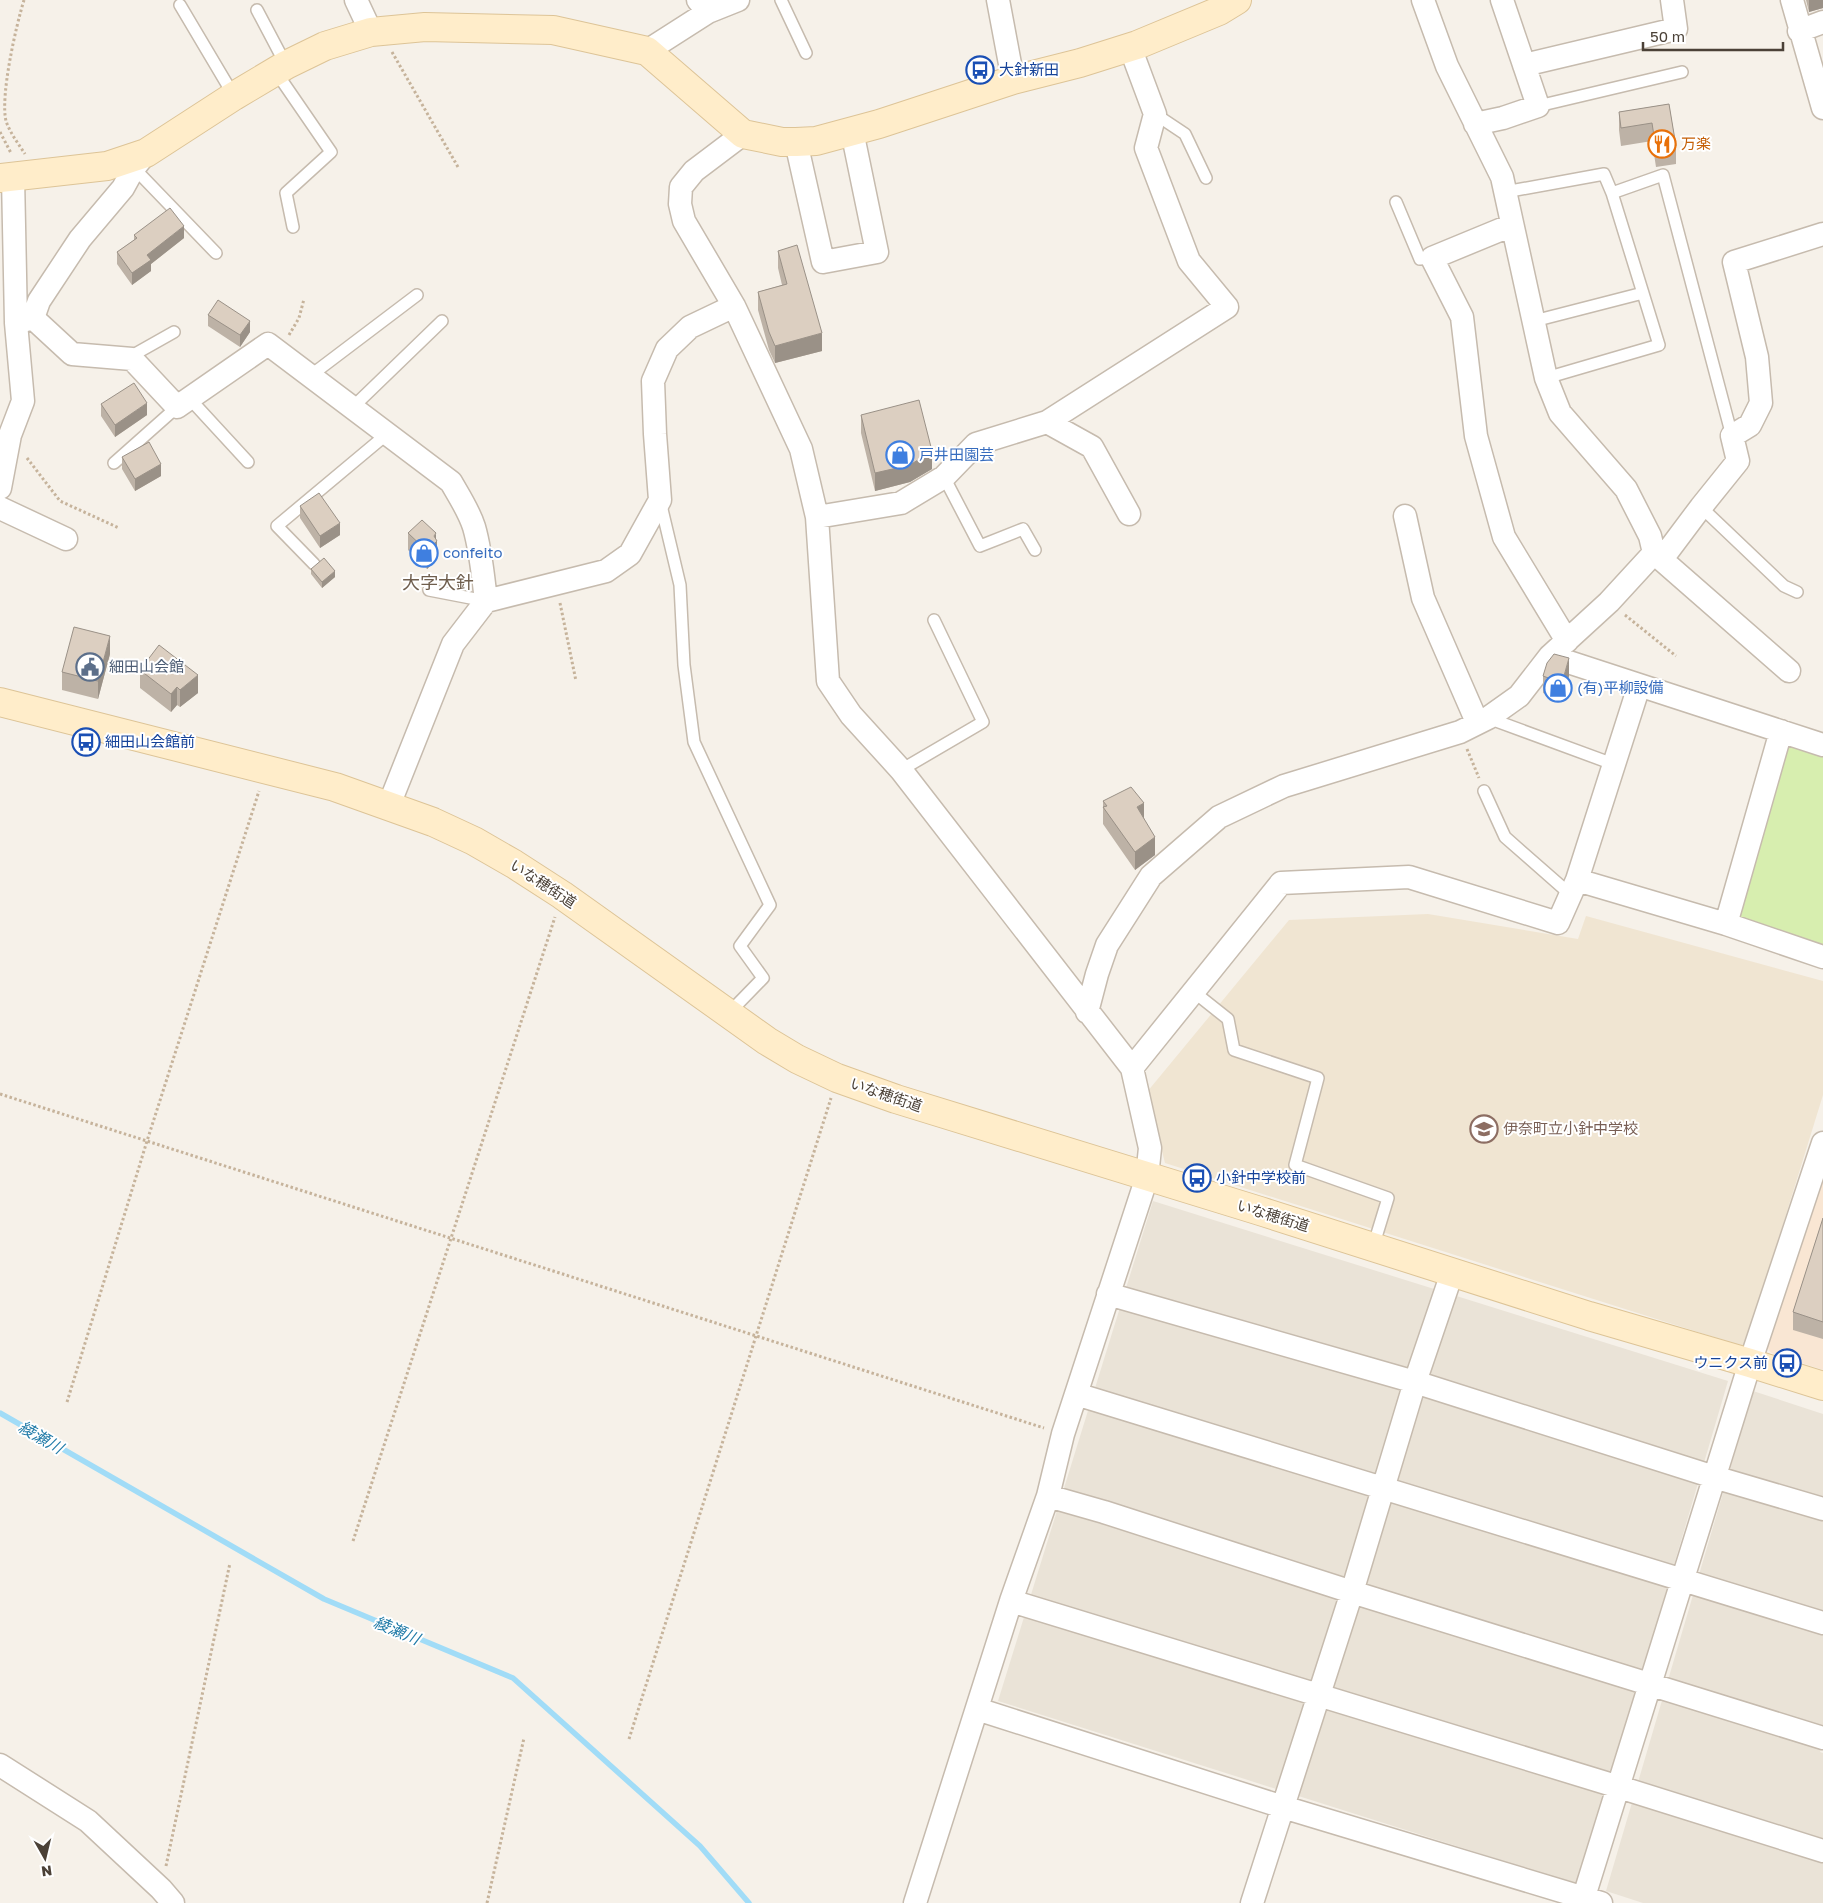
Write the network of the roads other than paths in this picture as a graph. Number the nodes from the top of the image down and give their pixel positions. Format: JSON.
{"nodes":[{"id":1,"x":356,"y":0,"type":"edge"},
{"id":2,"x":738,"y":0,"type":"edge"},
{"id":3,"x":780,"y":0,"type":"edge"},
{"id":4,"x":998,"y":0,"type":"edge"},
{"id":5,"x":1423,"y":0,"type":"edge"},
{"id":6,"x":1504,"y":0,"type":"edge"},
{"id":7,"x":1672,"y":0,"type":"edge"},
{"id":8,"x":1792,"y":0,"type":"edge"},
{"id":9,"x":1222,"y":4,"type":"edge"},
{"id":10,"x":180,"y":5,"type":"dead end"},
{"id":11,"x":703,"y":6,"type":"edge"},
{"id":12,"x":257,"y":10,"type":"dead end"},
{"id":13,"x":1823,"y":22,"type":"edge"},
{"id":14,"x":1799,"y":31,"type":"junction"},
{"id":15,"x":376,"y":32,"type":"junction"},
{"id":16,"x":1130,"y":48,"type":"junction"},
{"id":17,"x":647,"y":51,"type":"junction"},
{"id":18,"x":806,"y":53,"type":"dead end"},
{"id":19,"x":1524,"y":65,"type":"junction"},
{"id":20,"x":281,"y":69,"type":"junction"},
{"id":21,"x":1682,"y":72,"type":"dead end"},
{"id":22,"x":1013,"y":80,"type":"junction"},
{"id":23,"x":234,"y":96,"type":"junction"},
{"id":24,"x":1538,"y":106,"type":"junction"},
{"id":25,"x":1823,"y":108,"type":"edge"},
{"id":26,"x":1155,"y":114,"type":"junction"},
{"id":27,"x":1475,"y":124,"type":"junction"},
{"id":28,"x":852,"y":131,"type":"junction"},
{"id":29,"x":743,"y":134,"type":"junction"},
{"id":30,"x":796,"y":142,"type":"junction"},
{"id":31,"x":140,"y":160,"type":"junction"},
{"id":32,"x":15,"y":176,"type":"edge"},
{"id":33,"x":1206,"y":178,"type":"dead end"},
{"id":34,"x":1505,"y":192,"type":"junction"},
{"id":35,"x":1612,"y":193,"type":"junction"},
{"id":36,"x":1396,"y":202,"type":"dead end"},
{"id":37,"x":1512,"y":225,"type":"junction"},
{"id":38,"x":293,"y":227,"type":"dead end"},
{"id":39,"x":1823,"y":234,"type":"edge"},
{"id":40,"x":216,"y":253,"type":"dead end"},
{"id":41,"x":1432,"y":258,"type":"junction"},
{"id":42,"x":1643,"y":293,"type":"junction"},
{"id":43,"x":417,"y":295,"type":"dead end"},
{"id":44,"x":734,"y":306,"type":"junction"},
{"id":45,"x":24,"y":321,"type":"junction"},
{"id":46,"x":442,"y":321,"type":"dead end"},
{"id":47,"x":1534,"y":321,"type":"junction"},
{"id":48,"x":174,"y":332,"type":"dead end"},
{"id":49,"x":132,"y":359,"type":"junction"},
{"id":50,"x":310,"y":376,"type":"junction"},
{"id":51,"x":1546,"y":378,"type":"junction"},
{"id":52,"x":183,"y":403,"type":"junction"},
{"id":53,"x":352,"y":408,"type":"junction"},
{"id":54,"x":1047,"y":422,"type":"junction"},
{"id":55,"x":387,"y":434,"type":"junction"},
{"id":56,"x":5,"y":436,"type":"edge"},
{"id":57,"x":1732,"y":436,"type":"junction"},
{"id":58,"x":248,"y":462,"type":"dead end"},
{"id":59,"x":114,"y":463,"type":"dead end"},
{"id":60,"x":944,"y":477,"type":"junction"},
{"id":61,"x":0,"y":488,"type":"edge"},
{"id":62,"x":660,"y":500,"type":"junction"},
{"id":63,"x":1701,"y":507,"type":"junction"},
{"id":64,"x":0,"y":508,"type":"edge"},
{"id":65,"x":1129,"y":514,"type":"dead end"},
{"id":66,"x":1405,"y":516,"type":"dead end"},
{"id":67,"x":817,"y":517,"type":"junction"},
{"id":68,"x":66,"y":538,"type":"dead end"},
{"id":69,"x":1035,"y":550,"type":"dead end"},
{"id":70,"x":1658,"y":556,"type":"junction"},
{"id":71,"x":314,"y":564,"type":"edge"},
{"id":72,"x":429,"y":590,"type":"dead end"},
{"id":73,"x":1797,"y":592,"type":"dead end"},
{"id":74,"x":486,"y":601,"type":"junction"},
{"id":75,"x":934,"y":620,"type":"dead end"},
{"id":76,"x":1567,"y":641,"type":"junction"},
{"id":77,"x":1550,"y":656,"type":"junction"},
{"id":78,"x":1789,"y":671,"type":"dead end"},
{"id":79,"x":1639,"y":686,"type":"junction"},
{"id":80,"x":0,"y":702,"type":"edge"},
{"id":81,"x":1475,"y":724,"type":"junction"},
{"id":82,"x":1781,"y":731,"type":"junction"},
{"id":83,"x":1823,"y":745,"type":"edge"},
{"id":84,"x":1613,"y":764,"type":"junction"},
{"id":85,"x":901,"y":770,"type":"junction"},
{"id":86,"x":1484,"y":791,"type":"road end"},
{"id":87,"x":389,"y":805,"type":"junction"},
{"id":88,"x":1574,"y":888,"type":"junction"},
{"id":89,"x":1726,"y":924,"type":"junction"},
{"id":90,"x":1823,"y":957,"type":"edge"},
{"id":91,"x":1194,"y":992,"type":"junction"},
{"id":92,"x":1088,"y":1012,"type":"junction"},
{"id":93,"x":728,"y":1014,"type":"junction"},
{"id":94,"x":1132,"y":1068,"type":"junction"},
{"id":95,"x":1823,"y":1143,"type":"edge"},
{"id":96,"x":1147,"y":1177,"type":"junction"},
{"id":97,"x":1373,"y":1247,"type":"junction"},
{"id":98,"x":1452,"y":1273,"type":"junction"},
{"id":99,"x":1108,"y":1294,"type":"junction"},
{"id":100,"x":1750,"y":1363,"type":"junction"},
{"id":101,"x":1415,"y":1382,"type":"junction"},
{"id":102,"x":1823,"y":1386,"type":"edge"},
{"id":103,"x":1076,"y":1394,"type":"junction"},
{"id":104,"x":1714,"y":1477,"type":"junction"},
{"id":105,"x":1384,"y":1489,"type":"junction"},
{"id":106,"x":1048,"y":1496,"type":"junction"},
{"id":107,"x":1823,"y":1509,"type":"edge"},
{"id":108,"x":1681,"y":1579,"type":"junction"},
{"id":109,"x":1352,"y":1592,"type":"junction"},
{"id":110,"x":1011,"y":1601,"type":"junction"},
{"id":111,"x":1823,"y":1623,"type":"edge"},
{"id":112,"x":1650,"y":1683,"type":"junction"},
{"id":113,"x":1318,"y":1696,"type":"junction"},
{"id":114,"x":976,"y":1709,"type":"junction"},
{"id":115,"x":1823,"y":1738,"type":"edge"},
{"id":116,"x":0,"y":1765,"type":"edge"},
{"id":117,"x":1619,"y":1787,"type":"junction"},
{"id":118,"x":1283,"y":1807,"type":"junction"},
{"id":119,"x":1823,"y":1852,"type":"edge"},
{"id":120,"x":167,"y":1896,"type":"edge"},
{"id":121,"x":1588,"y":1901,"type":"edge"},
{"id":122,"x":915,"y":1903,"type":"edge"},
{"id":123,"x":1252,"y":1903,"type":"edge"}],
"edges":[{"from":1,"to":15,"type":"street"},
{"from":2,"to":11,"type":"street"},
{"from":3,"to":18,"type":"lane"},
{"from":4,"to":22,"type":"street"},
{"from":5,"to":27,"type":"street"},
{"from":6,"to":19,"type":"street"},
{"from":7,"to":19,"type":"street"},
{"from":8,"to":14,"type":"street"},
{"from":9,"to":16,"type":"street"},
{"from":10,"to":23,"type":"lane"},
{"from":11,"to":17,"type":"street"},
{"from":12,"to":20,"type":"lane"},
{"from":13,"to":14,"type":"street"},
{"from":14,"to":25,"type":"street"},
{"from":15,"to":17,"type":"street"},
{"from":15,"to":20,"type":"street"},
{"from":16,"to":22,"type":"street"},
{"from":16,"to":26,"type":"street"},
{"from":17,"to":29,"type":"street"},
{"from":19,"to":24,"type":"street"},
{"from":20,"to":23,"type":"street"},
{"from":20,"to":38,"type":"lane"},
{"from":21,"to":24,"type":"lane"},
{"from":22,"to":28,"type":"street"},
{"from":23,"to":31,"type":"street"},
{"from":24,"to":27,"type":"street"},
{"from":26,"to":33,"type":"lane"},
{"from":26,"to":54,"type":"street"},
{"from":27,"to":34,"type":"street"},
{"from":28,"to":30,"type":"street"},
{"from":28,"to":30,"type":"street"},
{"from":29,"to":30,"type":"street"},
{"from":29,"to":44,"type":"street"},
{"from":31,"to":32,"type":"street"},
{"from":31,"to":40,"type":"lane"},
{"from":31,"to":45,"type":"street"},
{"from":32,"to":45,"type":"street"},
{"from":34,"to":35,"type":"lane"},
{"from":34,"to":37,"type":"street"},
{"from":35,"to":42,"type":"lane"},
{"from":35,"to":57,"type":"lane"},
{"from":36,"to":41,"type":"lane"},
{"from":37,"to":41,"type":"street"},
{"from":37,"to":47,"type":"street"},
{"from":39,"to":57,"type":"street"},
{"from":41,"to":76,"type":"street"},
{"from":42,"to":47,"type":"lane"},
{"from":42,"to":51,"type":"lane"},
{"from":43,"to":50,"type":"lane"},
{"from":44,"to":62,"type":"street"},
{"from":44,"to":67,"type":"street"},
{"from":45,"to":49,"type":"street"},
{"from":45,"to":56,"type":"street"},
{"from":46,"to":53,"type":"lane"},
{"from":47,"to":51,"type":"street"},
{"from":48,"to":49,"type":"lane"},
{"from":49,"to":52,"type":"street"},
{"from":50,"to":52,"type":"street"},
{"from":50,"to":53,"type":"street"},
{"from":51,"to":70,"type":"street"},
{"from":52,"to":58,"type":"lane"},
{"from":52,"to":59,"type":"lane"},
{"from":53,"to":55,"type":"street"},
{"from":54,"to":60,"type":"street"},
{"from":54,"to":65,"type":"street"},
{"from":55,"to":71,"type":"lane"},
{"from":55,"to":74,"type":"street"},
{"from":56,"to":61,"type":"street"},
{"from":57,"to":63,"type":"street"},
{"from":60,"to":67,"type":"street"},
{"from":60,"to":69,"type":"lane"},
{"from":62,"to":74,"type":"street"},
{"from":62,"to":93,"type":"lane"},
{"from":63,"to":70,"type":"street"},
{"from":63,"to":73,"type":"lane"},
{"from":64,"to":68,"type":"street"},
{"from":66,"to":81,"type":"street"},
{"from":67,"to":85,"type":"street"},
{"from":70,"to":76,"type":"street"},
{"from":70,"to":78,"type":"street"},
{"from":72,"to":74,"type":"lane"},
{"from":74,"to":87,"type":"street"},
{"from":75,"to":85,"type":"lane"},
{"from":76,"to":77,"type":"street"},
{"from":77,"to":79,"type":"street"},
{"from":77,"to":81,"type":"street"},
{"from":79,"to":82,"type":"street"},
{"from":79,"to":84,"type":"street"},
{"from":80,"to":87,"type":"street","name":"いな穂街道"},
{"from":81,"to":84,"type":"lane"},
{"from":81,"to":92,"type":"street"},
{"from":82,"to":83,"type":"street"},
{"from":82,"to":89,"type":"street"},
{"from":84,"to":88,"type":"street"},
{"from":85,"to":92,"type":"street"},
{"from":86,"to":88,"type":"lane"},
{"from":87,"to":93,"type":"street","name":"いな穂街道"},
{"from":88,"to":89,"type":"street"},
{"from":88,"to":91,"type":"street"},
{"from":89,"to":90,"type":"street"},
{"from":91,"to":94,"type":"street"},
{"from":91,"to":97,"type":"lane"},
{"from":92,"to":94,"type":"street"},
{"from":93,"to":96,"type":"street","name":"いな穂街道"},
{"from":94,"to":96,"type":"street"},
{"from":95,"to":100,"type":"street"},
{"from":96,"to":97,"type":"street","name":"いな穂街道"},
{"from":96,"to":99,"type":"street"},
{"from":97,"to":98,"type":"street","name":"いな穂街道"},
{"from":98,"to":100,"type":"street","name":"いな穂街道"},
{"from":98,"to":101,"type":"street"},
{"from":99,"to":101,"type":"street"},
{"from":99,"to":103,"type":"street"},
{"from":100,"to":102,"type":"street","name":"いな穂街道"},
{"from":100,"to":104,"type":"street"},
{"from":101,"to":104,"type":"street"},
{"from":101,"to":105,"type":"street"},
{"from":103,"to":105,"type":"street"},
{"from":103,"to":106,"type":"street"},
{"from":104,"to":107,"type":"street"},
{"from":104,"to":108,"type":"street"},
{"from":105,"to":108,"type":"street"},
{"from":105,"to":109,"type":"street"},
{"from":106,"to":109,"type":"street"},
{"from":106,"to":110,"type":"street"},
{"from":108,"to":111,"type":"street"},
{"from":108,"to":112,"type":"street"},
{"from":109,"to":112,"type":"street"},
{"from":109,"to":113,"type":"street"},
{"from":110,"to":113,"type":"street"},
{"from":110,"to":114,"type":"street"},
{"from":112,"to":115,"type":"street"},
{"from":112,"to":117,"type":"street"},
{"from":113,"to":117,"type":"street"},
{"from":113,"to":118,"type":"street"},
{"from":114,"to":118,"type":"street"},
{"from":114,"to":122,"type":"street"},
{"from":116,"to":120,"type":"street"},
{"from":117,"to":119,"type":"street"},
{"from":117,"to":121,"type":"street"},
{"from":118,"to":121,"type":"street"},
{"from":118,"to":123,"type":"street"}]}
